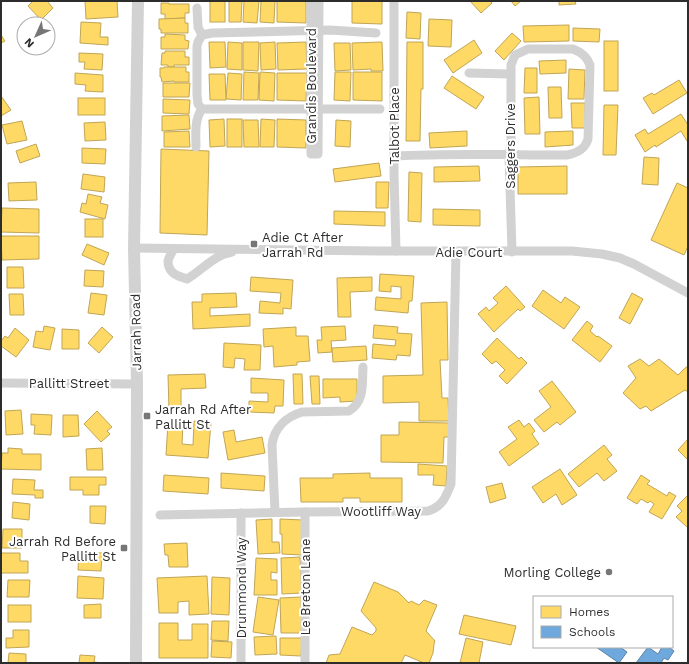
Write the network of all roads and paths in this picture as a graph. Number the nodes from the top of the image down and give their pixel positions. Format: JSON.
{"nodes":[{"id":1,"x":138,"y":1,"type":"edge"},
{"id":2,"x":310,"y":1,"type":"edge"},
{"id":3,"x":319,"y":1,"type":"edge"},
{"id":4,"x":394,"y":1,"type":"edge"},
{"id":5,"x":197,"y":8,"type":"dead end"},
{"id":6,"x":315,"y":30,"type":"junction"},
{"id":7,"x":376,"y":33,"type":"dead end"},
{"id":8,"x":202,"y":35,"type":"junction"},
{"id":9,"x":469,"y":73,"type":"dead end"},
{"id":10,"x":510,"y":74,"type":"junction"},
{"id":11,"x":314,"y":108,"type":"junction"},
{"id":12,"x":380,"y":108,"type":"dead end"},
{"id":13,"x":202,"y":109,"type":"junction"},
{"id":14,"x":196,"y":148,"type":"dead end"},
{"id":15,"x":509,"y":155,"type":"junction"},
{"id":16,"x":394,"y":156,"type":"junction"},
{"id":17,"x":134,"y":248,"type":"junction"},
{"id":18,"x":174,"y":249,"type":"junction"},
{"id":19,"x":241,"y":249,"type":"junction"},
{"id":20,"x":396,"y":251,"type":"junction"},
{"id":21,"x":456,"y":252,"type":"junction"},
{"id":22,"x":512,"y":252,"type":"junction"},
{"id":23,"x":688,"y":293,"type":"edge"},
{"id":24,"x":363,"y":367,"type":"dead end"},
{"id":25,"x":1,"y":383,"type":"edge"},
{"id":26,"x":137,"y":384,"type":"junction"},
{"id":27,"x":275,"y":512,"type":"junction"},
{"id":28,"x":305,"y":512,"type":"junction"},
{"id":29,"x":241,"y":513,"type":"junction"},
{"id":30,"x":160,"y":515,"type":"dead end"},
{"id":31,"x":136,"y":663,"type":"edge"},
{"id":32,"x":241,"y":663,"type":"edge"},
{"id":33,"x":305,"y":663,"type":"edge"}],
"edges":[{"from":1,"to":17,"type":"street","name":"Jarrah Road"},
{"from":2,"to":6,"type":"street","name":"Grandis Boulevard"},
{"from":3,"to":6,"type":"street","name":"Grandis Boulevard"},
{"from":4,"to":16,"type":"street","name":"Talbot Place"},
{"from":5,"to":8,"type":"street"},
{"from":6,"to":7,"type":"street"},
{"from":6,"to":8,"type":"street"},
{"from":6,"to":11,"type":"street","name":"Grandis Boulevard"},
{"from":8,"to":13,"type":"street"},
{"from":9,"to":10,"type":"street"},
{"from":10,"to":15,"type":"street","name":"Saggers Drive"},
{"from":10,"to":15,"type":"street","name":"Saggers Drive"},
{"from":11,"to":12,"type":"street"},
{"from":11,"to":13,"type":"street"},
{"from":13,"to":14,"type":"street"},
{"from":15,"to":16,"type":"street"},
{"from":15,"to":22,"type":"street","name":"Saggers Drive"},
{"from":16,"to":20,"type":"street","name":"Talbot Place"},
{"from":17,"to":18,"type":"street","name":"Adie Court"},
{"from":17,"to":26,"type":"street","name":"Jarrah Road"},
{"from":18,"to":19,"type":"street","name":"Adie Court"},
{"from":18,"to":19,"type":"street","name":"Adie Court"},
{"from":19,"to":20,"type":"street","name":"Adie Court"},
{"from":20,"to":21,"type":"street","name":"Adie Court"},
{"from":21,"to":22,"type":"street","name":"Adie Court"},
{"from":21,"to":28,"type":"street","name":"Wootliff Way"},
{"from":22,"to":23,"type":"street","name":"Adie Court"},
{"from":24,"to":27,"type":"street"},
{"from":25,"to":26,"type":"street","name":"Pallitt Street"},
{"from":26,"to":31,"type":"street","name":"Jarrah Road"},
{"from":27,"to":28,"type":"street","name":"Wootliff Way"},
{"from":27,"to":29,"type":"street","name":"Wootliff Way"},
{"from":28,"to":33,"type":"street","name":"Le Breton Lane"},
{"from":29,"to":30,"type":"street","name":"Wootliff Way"},
{"from":29,"to":32,"type":"street","name":"Drummond Way"}]}
